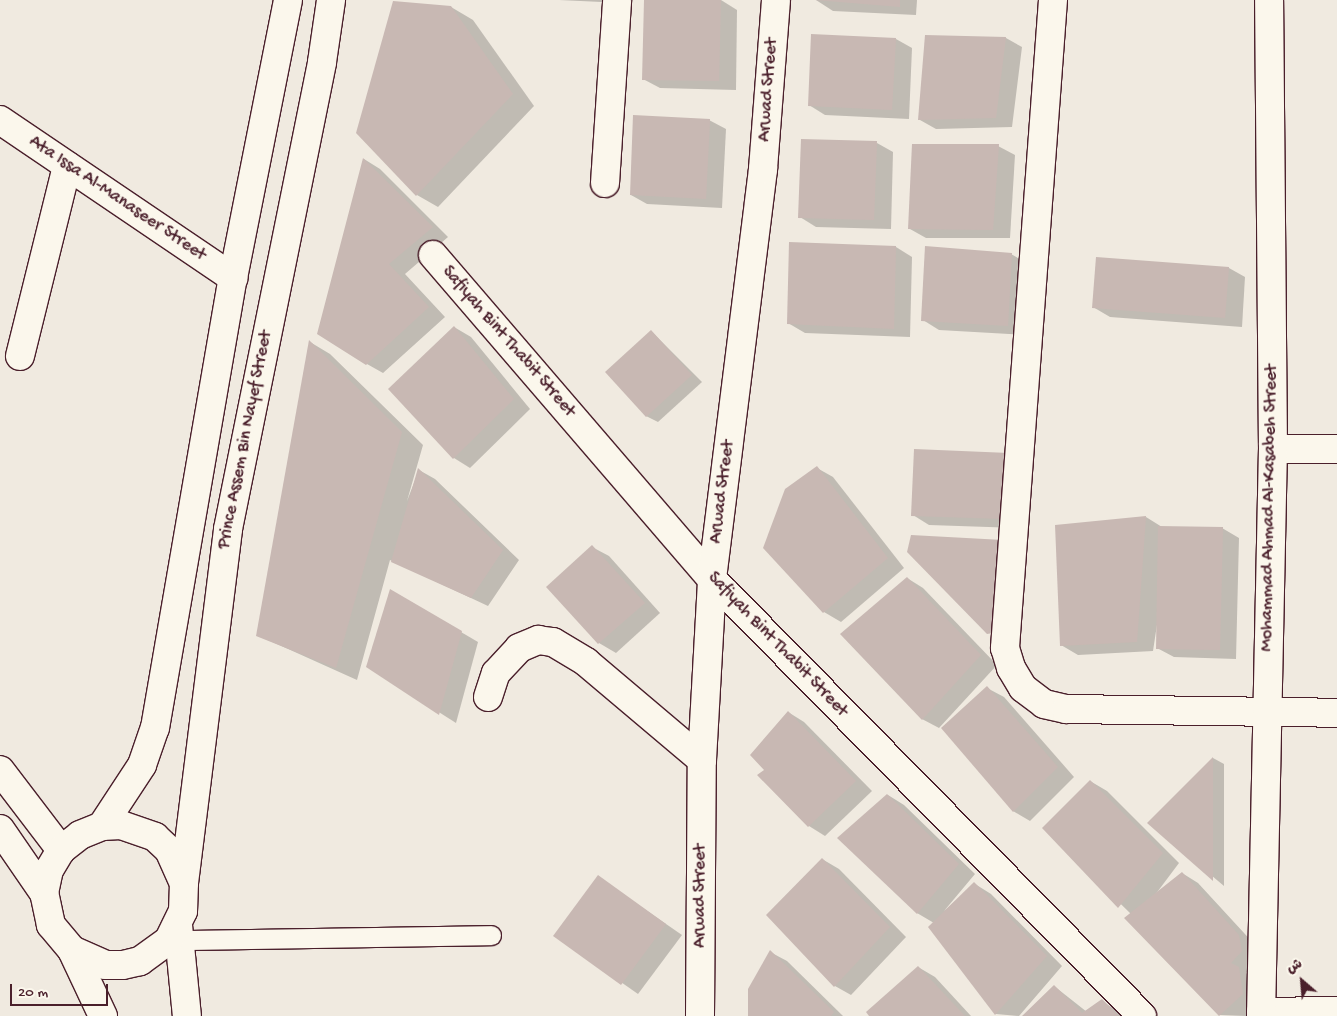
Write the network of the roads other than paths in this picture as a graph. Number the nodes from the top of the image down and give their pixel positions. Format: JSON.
{"nodes":[{"id":1,"x":288,"y":0,"type":"edge"},
{"id":2,"x":331,"y":0,"type":"edge"},
{"id":3,"x":617,"y":0,"type":"edge"},
{"id":4,"x":776,"y":0,"type":"edge"},
{"id":5,"x":1053,"y":0,"type":"edge"},
{"id":6,"x":1269,"y":0,"type":"edge"},
{"id":7,"x":0,"y":120,"type":"edge"},
{"id":8,"x":67,"y":166,"type":"junction"},
{"id":9,"x":605,"y":183,"type":"dead end"},
{"id":10,"x":433,"y":255,"type":"dead end"},
{"id":11,"x":234,"y":278,"type":"junction"},
{"id":12,"x":20,"y":356,"type":"dead end"},
{"id":13,"x":1274,"y":449,"type":"junction"},
{"id":14,"x":1337,"y":449,"type":"edge"},
{"id":15,"x":712,"y":579,"type":"junction"},
{"id":16,"x":488,"y":697,"type":"dead end"},
{"id":17,"x":1269,"y":711,"type":"junction"},
{"id":18,"x":1337,"y":713,"type":"edge"},
{"id":19,"x":702,"y":760,"type":"junction"},
{"id":20,"x":0,"y":770,"type":"edge"},
{"id":21,"x":102,"y":826,"type":"junction"},
{"id":22,"x":0,"y":830,"type":"edge"},
{"id":23,"x":61,"y":850,"type":"junction"},
{"id":24,"x":184,"y":884,"type":"junction"},
{"id":25,"x":44,"y":893,"type":"junction"},
{"id":26,"x":180,"y":932,"type":"junction"},
{"id":27,"x":491,"y":935,"type":"dead end"},
{"id":28,"x":72,"y":950,"type":"junction"},
{"id":29,"x":1337,"y":1011,"type":"edge"},
{"id":30,"x":1261,"y":1014,"type":"edge"},
{"id":31,"x":103,"y":1016,"type":"edge"},
{"id":32,"x":188,"y":1016,"type":"edge"},
{"id":33,"x":700,"y":1016,"type":"edge"},
{"id":34,"x":1142,"y":1016,"type":"edge"}],
"edges":[{"from":1,"to":11,"type":"street"},
{"from":2,"to":24,"type":"street","name":"Prince Assem Bin Nayef Street"},
{"from":3,"to":9,"type":"street"},
{"from":4,"to":15,"type":"street","name":"Arwad Street"},
{"from":5,"to":17,"type":"street"},
{"from":6,"to":13,"type":"street","name":"Mohammad Ahmad Al-Kasabeh Street"},
{"from":7,"to":8,"type":"street","name":"Ata Issa Al-Manaseer Street"},
{"from":8,"to":11,"type":"street","name":"Ata Issa Al-Manaseer Street"},
{"from":8,"to":12,"type":"street"},
{"from":10,"to":15,"type":"street","name":"Safiyah Bint Thabit Street"},
{"from":11,"to":21,"type":"street"},
{"from":13,"to":14,"type":"street"},
{"from":13,"to":17,"type":"street","name":"Mohammad Ahmad Al-Kasabeh Street"},
{"from":15,"to":19,"type":"street","name":"Arwad Street"},
{"from":15,"to":34,"type":"street","name":"Safiyah Bint Thabit Street"},
{"from":16,"to":19,"type":"street"},
{"from":17,"to":18,"type":"street"},
{"from":17,"to":30,"type":"street","name":"Mohammad Ahmad Al-Kasabeh Street"},
{"from":19,"to":33,"type":"street","name":"Arwad Street"},
{"from":20,"to":23,"type":"street"},
{"from":21,"to":23,"type":"street"},
{"from":21,"to":24,"type":"street"},
{"from":22,"to":25,"type":"street"},
{"from":23,"to":25,"type":"street"},
{"from":24,"to":26,"type":"street"},
{"from":25,"to":28,"type":"street"},
{"from":26,"to":27,"type":"lane"},
{"from":26,"to":28,"type":"street"},
{"from":26,"to":32,"type":"street"},
{"from":28,"to":31,"type":"street"},
{"from":29,"to":30,"type":"street"}]}
